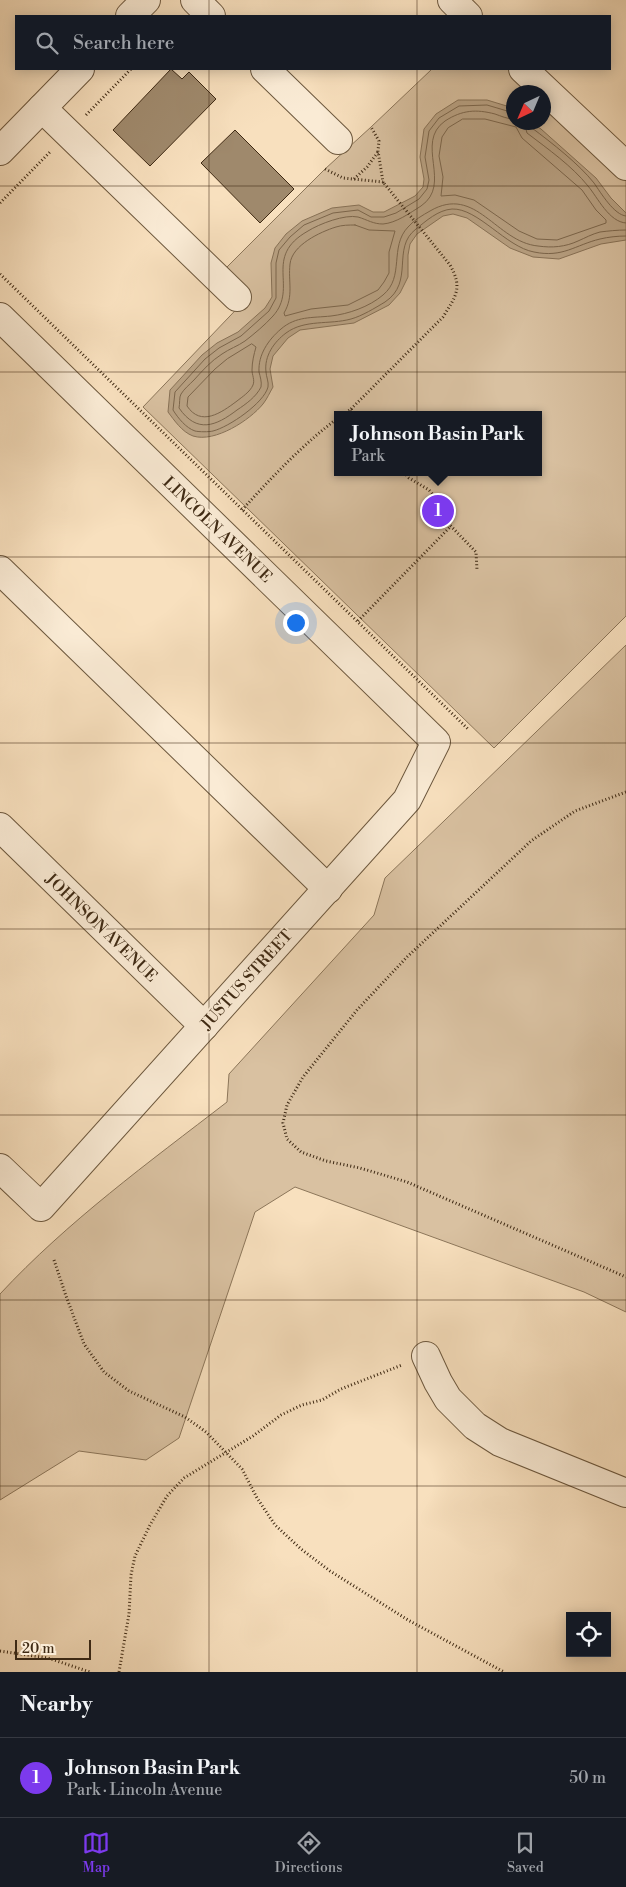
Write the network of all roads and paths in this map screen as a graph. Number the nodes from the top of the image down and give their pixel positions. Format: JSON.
{"nodes":[{"id":1,"x":146,"y":0,"type":"edge"},
{"id":2,"x":195,"y":0,"type":"edge"},
{"id":3,"x":452,"y":0,"type":"edge"},
{"id":4,"x":131,"y":15,"type":"edge"},
{"id":5,"x":210,"y":15,"type":"edge"},
{"id":6,"x":467,"y":15,"type":"edge"},
{"id":7,"x":79,"y":70,"type":"edge"},
{"id":8,"x":266,"y":70,"type":"edge"},
{"id":9,"x":524,"y":70,"type":"edge"},
{"id":10,"x":42,"y":108,"type":"junction"},
{"id":11,"x":371,"y":127,"type":"dead end"},
{"id":12,"x":338,"y":140,"type":"dead end"},
{"id":13,"x":0,"y":151,"type":"edge"},
{"id":14,"x":378,"y":151,"type":"junction"},
{"id":15,"x":626,"y":166,"type":"edge"},
{"id":16,"x":325,"y":169,"type":"dead end"},
{"id":17,"x":354,"y":179,"type":"junction"},
{"id":18,"x":383,"y":182,"type":"junction"},
{"id":19,"x":0,"y":274,"type":"edge"},
{"id":20,"x":237,"y":297,"type":"dead end"},
{"id":21,"x":0,"y":317,"type":"edge"},
{"id":22,"x":351,"y":409,"type":"joint"},
{"id":23,"x":348,"y":411,"type":"edge"},
{"id":24,"x":334,"y":421,"type":"edge"},
{"id":25,"x":407,"y":476,"type":"edge"},
{"id":26,"x":242,"y":510,"type":"junction"},
{"id":27,"x":451,"y":526,"type":"junction"},
{"id":28,"x":0,"y":570,"type":"edge"},
{"id":29,"x":477,"y":570,"type":"dead end"},
{"id":30,"x":358,"y":621,"type":"junction"},
{"id":31,"x":468,"y":729,"type":"dead end"},
{"id":32,"x":436,"y":742,"type":"joint"},
{"id":33,"x":626,"y":792,"type":"edge"},
{"id":34,"x":0,"y":827,"type":"edge"},
{"id":35,"x":328,"y":888,"type":"junction"},
{"id":36,"x":204,"y":1026,"type":"junction"},
{"id":37,"x":0,"y":1168,"type":"edge"},
{"id":38,"x":54,"y":1260,"type":"dead end"},
{"id":39,"x":626,"y":1278,"type":"edge"},
{"id":40,"x":426,"y":1356,"type":"joint"},
{"id":41,"x":226,"y":1453,"type":"junction"},
{"id":42,"x":626,"y":1494,"type":"edge"},
{"id":43,"x":0,"y":1651,"type":"edge"},
{"id":44,"x":90,"y":1672,"type":"edge"},
{"id":45,"x":119,"y":1672,"type":"edge"},
{"id":46,"x":504,"y":1672,"type":"edge"}],
"edges":[{"from":1,"to":4,"type":"street"},
{"from":2,"to":5,"type":"street"},
{"from":3,"to":6,"type":"street"},
{"from":7,"to":10,"type":"street"},
{"from":8,"to":12,"type":"street"},
{"from":9,"to":15,"type":"street"},
{"from":10,"to":13,"type":"street"},
{"from":10,"to":20,"type":"street"},
{"from":11,"to":14,"type":"path"},
{"from":14,"to":17,"type":"path"},
{"from":14,"to":18,"type":"path"},
{"from":16,"to":17,"type":"path"},
{"from":17,"to":18,"type":"path"},
{"from":18,"to":22,"type":"path"},
{"from":19,"to":26,"type":"path"},
{"from":21,"to":32,"type":"street","name":"LINCOLN AVENUE"},
{"from":22,"to":23,"type":"path"},
{"from":24,"to":26,"type":"path"},
{"from":25,"to":27,"type":"path"},
{"from":26,"to":30,"type":"path"},
{"from":27,"to":29,"type":"path"},
{"from":27,"to":30,"type":"path"},
{"from":28,"to":35,"type":"street"},
{"from":30,"to":31,"type":"path"},
{"from":32,"to":35,"type":"street","name":"JUSTUS STREET"},
{"from":33,"to":39,"type":"path"},
{"from":34,"to":36,"type":"street","name":"JOHNSON AVENUE"},
{"from":35,"to":36,"type":"street","name":"JUSTUS STREET"},
{"from":36,"to":37,"type":"street","name":"JUSTUS STREET"},
{"from":38,"to":41,"type":"path"},
{"from":40,"to":41,"type":"path"},
{"from":40,"to":42,"type":"street"},
{"from":41,"to":45,"type":"path"},
{"from":41,"to":46,"type":"path"},
{"from":43,"to":44,"type":"path"}]}
